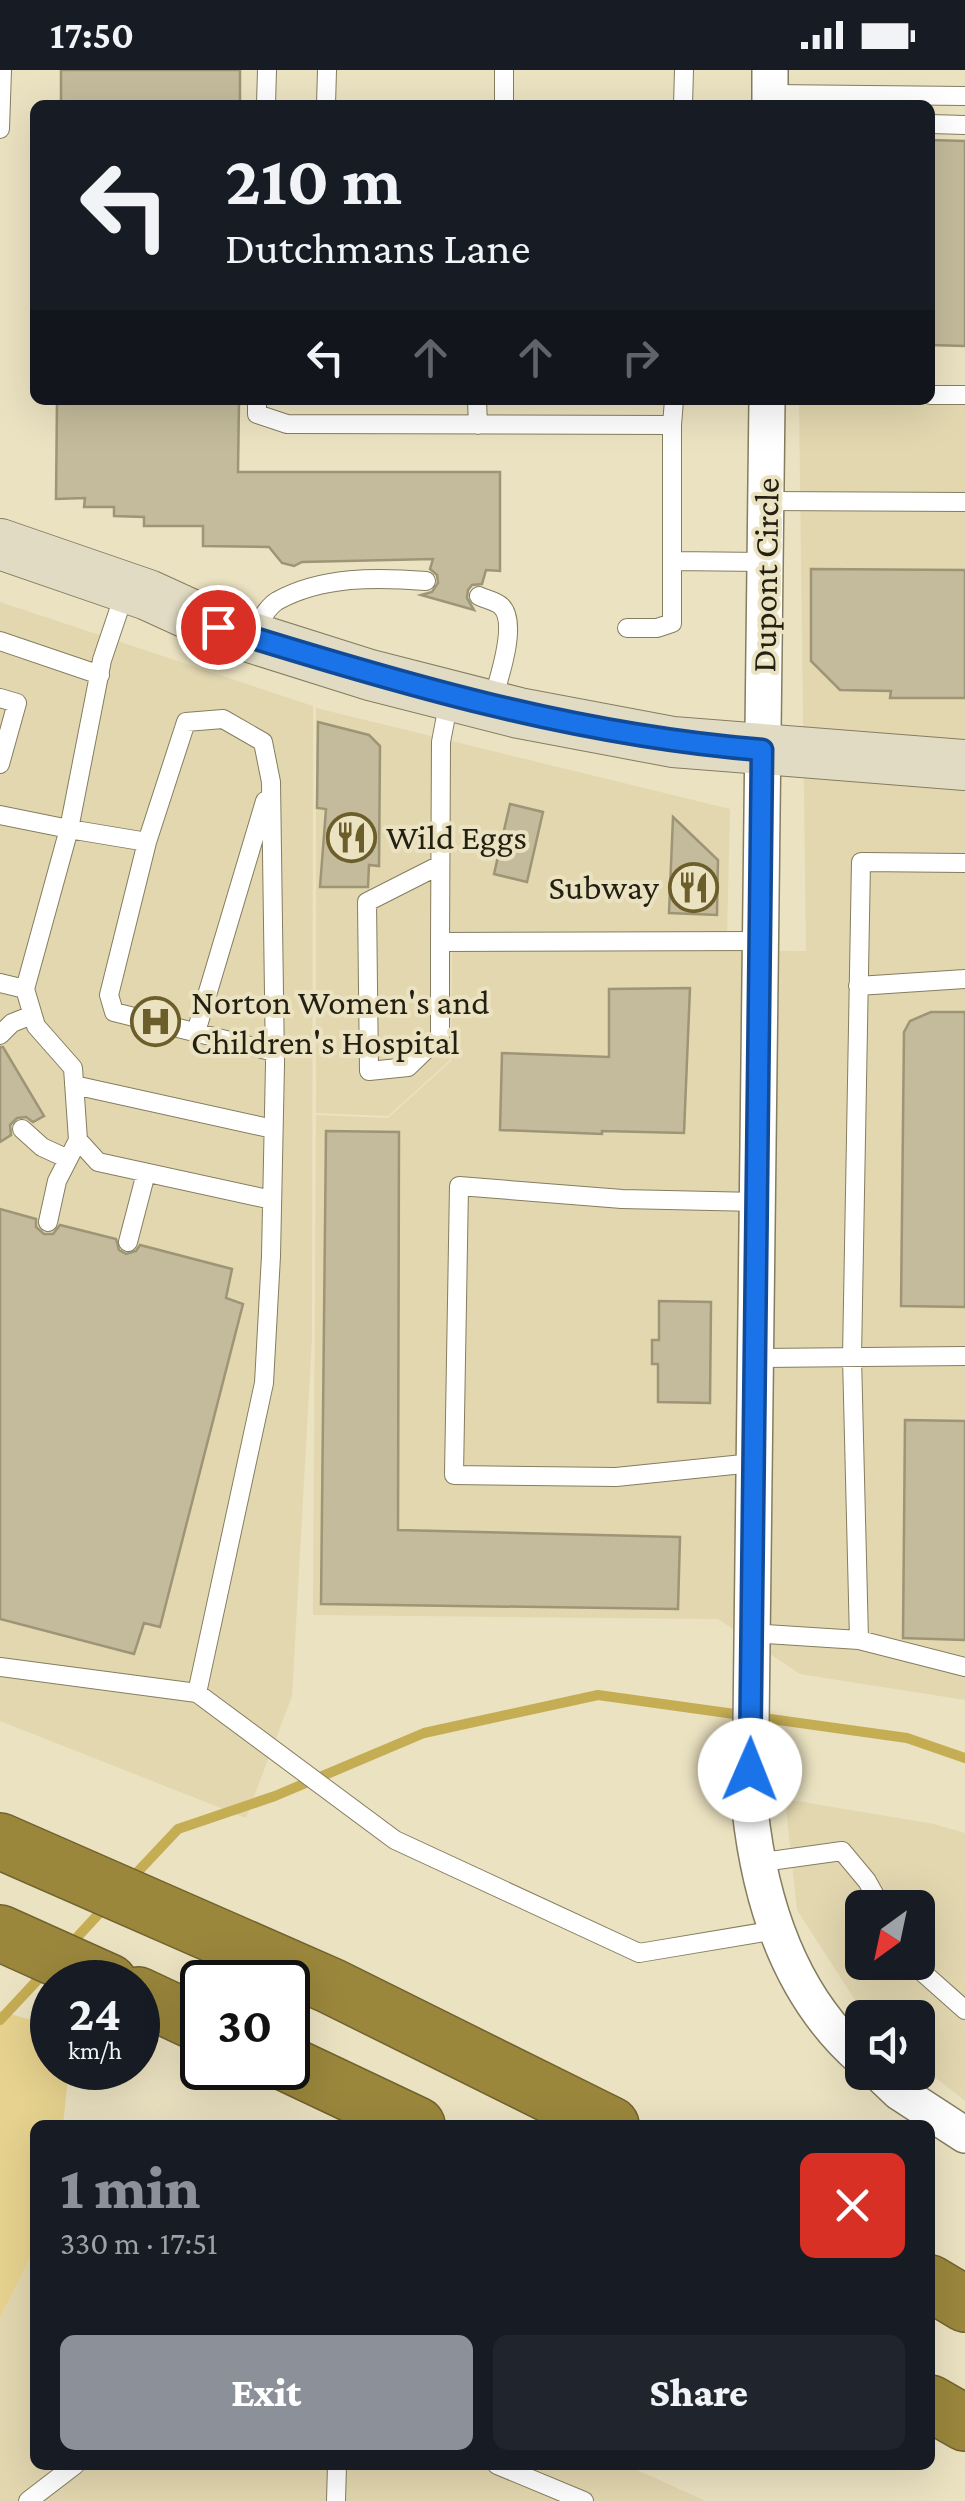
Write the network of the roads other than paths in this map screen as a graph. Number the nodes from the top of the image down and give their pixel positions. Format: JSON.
{"nodes":[{"id":1,"x":2,"y":70,"type":"edge"},
{"id":2,"x":267,"y":70,"type":"edge"},
{"id":3,"x":326,"y":70,"type":"edge"},
{"id":4,"x":504,"y":70,"type":"edge"},
{"id":5,"x":684,"y":70,"type":"edge"},
{"id":6,"x":770,"y":90,"type":"edge"},
{"id":7,"x":965,"y":96,"type":"edge"},
{"id":8,"x":266,"y":100,"type":"edge"},
{"id":9,"x":326,"y":100,"type":"edge"},
{"id":10,"x":504,"y":100,"type":"edge"},
{"id":11,"x":684,"y":100,"type":"edge"},
{"id":12,"x":935,"y":124,"type":"edge"},
{"id":13,"x":965,"y":125,"type":"edge"},
{"id":14,"x":0,"y":129,"type":"edge"},
{"id":15,"x":935,"y":395,"type":"edge"},
{"id":16,"x":965,"y":396,"type":"edge"},
{"id":17,"x":257,"y":405,"type":"edge"},
{"id":18,"x":477,"y":405,"type":"edge"},
{"id":19,"x":674,"y":405,"type":"edge"},
{"id":20,"x":766,"y":405,"type":"edge"},
{"id":21,"x":478,"y":425,"type":"junction"},
{"id":22,"x":672,"y":425,"type":"junction"},
{"id":23,"x":766,"y":501,"type":"junction"},
{"id":24,"x":965,"y":502,"type":"edge"},
{"id":25,"x":0,"y":544,"type":"edge"},
{"id":26,"x":673,"y":561,"type":"junction"},
{"id":27,"x":765,"y":562,"type":"junction"},
{"id":28,"x":426,"y":581,"type":"dead end"},
{"id":29,"x":126,"y":587,"type":"junction"},
{"id":30,"x":479,"y":596,"type":"dead end"},
{"id":31,"x":627,"y":628,"type":"dead end"},
{"id":32,"x":248,"y":636,"type":"junction"},
{"id":33,"x":0,"y":641,"type":"edge"},
{"id":34,"x":100,"y":674,"type":"junction"},
{"id":35,"x":0,"y":698,"type":"edge"},
{"id":36,"x":470,"y":700,"type":"junction"},
{"id":37,"x":762,"y":750,"type":"junction"},
{"id":38,"x":0,"y":764,"type":"edge"},
{"id":39,"x":965,"y":766,"type":"edge"},
{"id":40,"x":272,"y":782,"type":"junction"},
{"id":41,"x":0,"y":815,"type":"edge"},
{"id":42,"x":69,"y":830,"type":"junction"},
{"id":43,"x":147,"y":842,"type":"junction"},
{"id":44,"x":965,"y":862,"type":"edge"},
{"id":45,"x":440,"y":865,"type":"junction"},
{"id":46,"x":762,"y":940,"type":"junction"},
{"id":47,"x":440,"y":942,"type":"junction"},
{"id":48,"x":965,"y":979,"type":"edge"},
{"id":49,"x":0,"y":983,"type":"edge"},
{"id":50,"x":858,"y":986,"type":"junction"},
{"id":51,"x":26,"y":990,"type":"junction"},
{"id":52,"x":32,"y":1014,"type":"junction"},
{"id":53,"x":196,"y":1032,"type":"junction"},
{"id":54,"x":0,"y":1035,"type":"edge"},
{"id":55,"x":274,"y":1052,"type":"junction"},
{"id":56,"x":74,"y":1085,"type":"junction"},
{"id":57,"x":22,"y":1129,"type":"dead end"},
{"id":58,"x":273,"y":1129,"type":"junction"},
{"id":59,"x":78,"y":1140,"type":"junction"},
{"id":60,"x":68,"y":1159,"type":"junction"},
{"id":61,"x":146,"y":1172,"type":"junction"},
{"id":62,"x":272,"y":1200,"type":"junction"},
{"id":63,"x":757,"y":1202,"type":"junction"},
{"id":64,"x":48,"y":1222,"type":"dead end"},
{"id":65,"x":128,"y":1242,"type":"dead end"},
{"id":66,"x":965,"y":1356,"type":"edge"},
{"id":67,"x":852,"y":1357,"type":"junction"},
{"id":68,"x":754,"y":1358,"type":"junction"},
{"id":69,"x":753,"y":1463,"type":"junction"},
{"id":70,"x":751,"y":1632,"type":"junction"},
{"id":71,"x":859,"y":1640,"type":"junction"},
{"id":72,"x":965,"y":1667,"type":"edge"},
{"id":73,"x":0,"y":1668,"type":"edge"},
{"id":74,"x":197,"y":1692,"type":"junction"},
{"id":75,"x":11,"y":1846,"type":"edge"},
{"id":76,"x":756,"y":1863,"type":"junction"},
{"id":77,"x":872,"y":1890,"type":"edge"},
{"id":78,"x":776,"y":1930,"type":"junction"},
{"id":79,"x":0,"y":1933,"type":"edge"},
{"id":80,"x":59,"y":1960,"type":"edge"},
{"id":81,"x":931,"y":1980,"type":"edge"},
{"id":82,"x":965,"y":2010,"type":"edge"},
{"id":83,"x":845,"y":2039,"type":"edge"},
{"id":84,"x":310,"y":2074,"type":"edge"},
{"id":85,"x":897,"y":2090,"type":"edge"},
{"id":86,"x":406,"y":2120,"type":"edge"},
{"id":87,"x":601,"y":2120,"type":"edge"},
{"id":88,"x":965,"y":2135,"type":"edge"},
{"id":89,"x":935,"y":2286,"type":"edge"},
{"id":90,"x":965,"y":2304,"type":"edge"},
{"id":91,"x":935,"y":2407,"type":"edge"},
{"id":92,"x":965,"y":2423,"type":"edge"},
{"id":93,"x":68,"y":2470,"type":"edge"},
{"id":94,"x":337,"y":2470,"type":"edge"},
{"id":95,"x":509,"y":2470,"type":"edge"},
{"id":96,"x":28,"y":2501,"type":"edge"},
{"id":97,"x":336,"y":2501,"type":"edge"},
{"id":98,"x":584,"y":2501,"type":"edge"}],
"edges":[{"from":1,"to":14,"type":"lane"},
{"from":2,"to":8,"type":"lane"},
{"from":3,"to":9,"type":"lane"},
{"from":4,"to":10,"type":"lane"},
{"from":5,"to":11,"type":"lane"},
{"from":6,"to":7,"type":"lane"},
{"from":12,"to":13,"type":"lane"},
{"from":15,"to":16,"type":"lane"},
{"from":17,"to":21,"type":"lane"},
{"from":18,"to":21,"type":"lane"},
{"from":19,"to":22,"type":"lane"},
{"from":20,"to":23,"type":"street","name":"Dupont Circle"},
{"from":21,"to":22,"type":"lane"},
{"from":22,"to":26,"type":"lane"},
{"from":23,"to":24,"type":"lane"},
{"from":23,"to":27,"type":"street","name":"Dupont Circle"},
{"from":25,"to":29,"type":"street"},
{"from":26,"to":27,"type":"lane"},
{"from":26,"to":31,"type":"lane"},
{"from":27,"to":37,"type":"street","name":"Dupont Circle"},
{"from":28,"to":32,"type":"lane"},
{"from":29,"to":32,"type":"street"},
{"from":29,"to":34,"type":"lane"},
{"from":30,"to":36,"type":"lane"},
{"from":32,"to":36,"type":"street"},
{"from":33,"to":34,"type":"lane"},
{"from":34,"to":42,"type":"lane"},
{"from":35,"to":38,"type":"lane"},
{"from":36,"to":37,"type":"street"},
{"from":36,"to":45,"type":"lane"},
{"from":37,"to":39,"type":"street"},
{"from":37,"to":46,"type":"street","name":"Dupont Circle"},
{"from":40,"to":43,"type":"lane"},
{"from":40,"to":53,"type":"lane"},
{"from":40,"to":55,"type":"lane"},
{"from":41,"to":42,"type":"lane"},
{"from":42,"to":43,"type":"lane"},
{"from":42,"to":51,"type":"lane"},
{"from":43,"to":53,"type":"lane"},
{"from":44,"to":50,"type":"lane"},
{"from":45,"to":47,"type":"lane"},
{"from":45,"to":47,"type":"lane"},
{"from":46,"to":47,"type":"lane"},
{"from":46,"to":63,"type":"street","name":"Dupont Circle"},
{"from":48,"to":50,"type":"lane"},
{"from":49,"to":51,"type":"lane"},
{"from":50,"to":67,"type":"lane"},
{"from":51,"to":52,"type":"lane"},
{"from":52,"to":54,"type":"lane"},
{"from":52,"to":56,"type":"lane"},
{"from":53,"to":55,"type":"lane"},
{"from":55,"to":58,"type":"lane"},
{"from":56,"to":58,"type":"lane"},
{"from":56,"to":59,"type":"lane"},
{"from":57,"to":60,"type":"lane"},
{"from":58,"to":62,"type":"lane"},
{"from":59,"to":60,"type":"lane"},
{"from":59,"to":61,"type":"lane"},
{"from":60,"to":64,"type":"lane"},
{"from":61,"to":62,"type":"lane"},
{"from":61,"to":65,"type":"lane"},
{"from":62,"to":74,"type":"lane"},
{"from":63,"to":68,"type":"street","name":"Dupont Circle"},
{"from":63,"to":69,"type":"lane"},
{"from":66,"to":67,"type":"lane"},
{"from":67,"to":68,"type":"lane"},
{"from":67,"to":71,"type":"lane"},
{"from":68,"to":69,"type":"street","name":"Dupont Circle"},
{"from":69,"to":70,"type":"street","name":"Dupont Circle"},
{"from":70,"to":71,"type":"lane"},
{"from":70,"to":76,"type":"street","name":"Dupont Circle"},
{"from":71,"to":72,"type":"lane"},
{"from":73,"to":74,"type":"lane"},
{"from":74,"to":78,"type":"lane"},
{"from":75,"to":87,"type":"highway"},
{"from":76,"to":77,"type":"lane"},
{"from":76,"to":78,"type":"street","name":"Dupont Circle"},
{"from":78,"to":83,"type":"street","name":"Dupont Circle"},
{"from":79,"to":80,"type":"highway"},
{"from":81,"to":82,"type":"lane"},
{"from":84,"to":86,"type":"highway"},
{"from":85,"to":88,"type":"street"},
{"from":89,"to":90,"type":"highway"},
{"from":91,"to":92,"type":"highway"},
{"from":93,"to":96,"type":"lane"},
{"from":94,"to":97,"type":"lane"},
{"from":95,"to":98,"type":"lane"}]}
